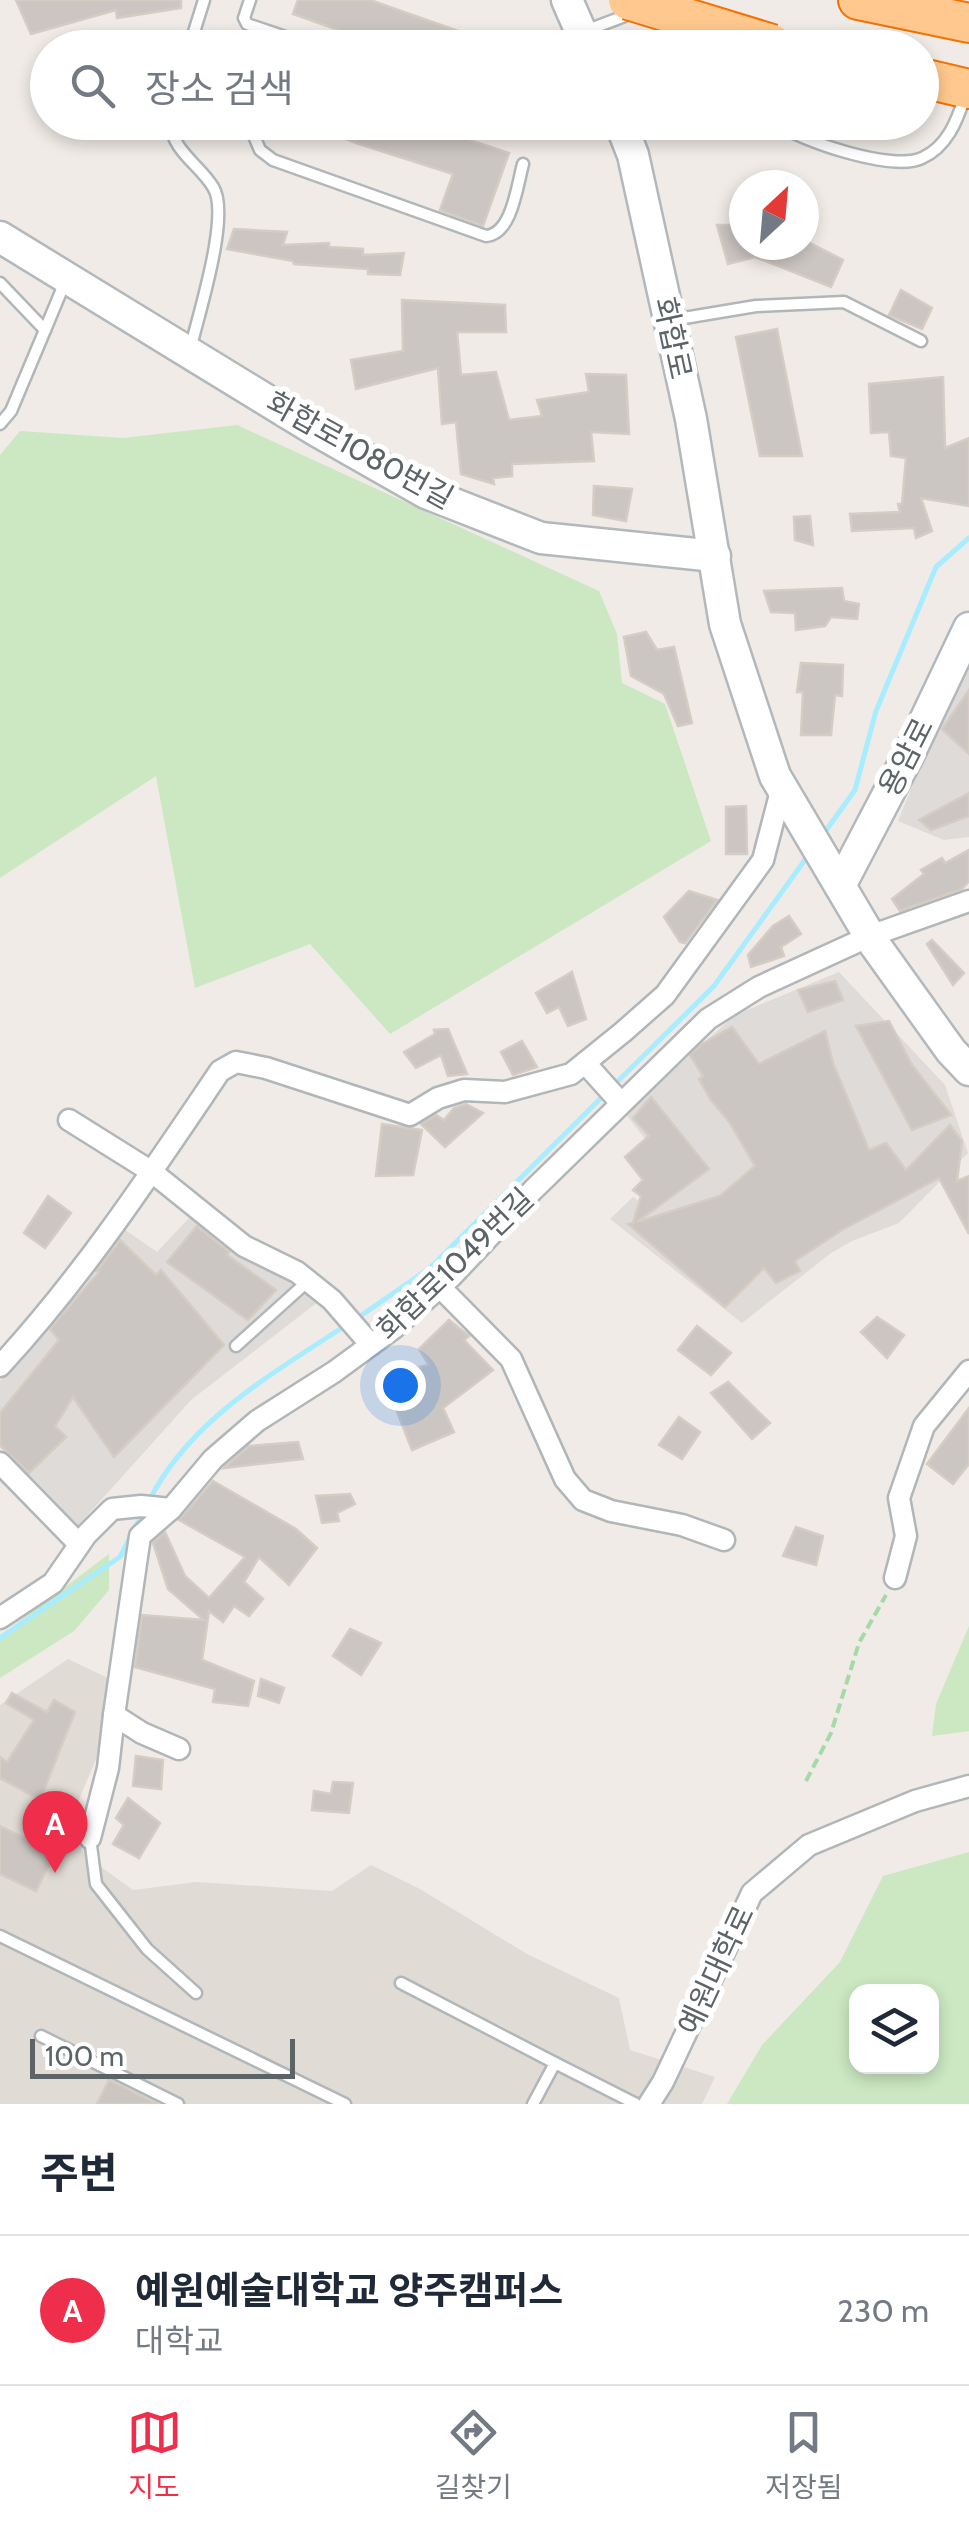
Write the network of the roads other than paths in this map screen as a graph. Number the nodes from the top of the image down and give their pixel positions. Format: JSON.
{"nodes":[{"id":1,"x":204,"y":0,"type":"edge"},
{"id":2,"x":250,"y":0,"type":"edge"},
{"id":3,"x":567,"y":0,"type":"edge"},
{"id":4,"x":628,"y":0,"type":"edge"},
{"id":5,"x":668,"y":0,"type":"edge"},
{"id":6,"x":858,"y":0,"type":"edge"},
{"id":7,"x":720,"y":16,"type":"dead end"},
{"id":8,"x":969,"y":23,"type":"edge"},
{"id":9,"x":195,"y":30,"type":"edge"},
{"id":10,"x":265,"y":30,"type":"edge"},
{"id":11,"x":580,"y":30,"type":"edge"},
{"id":12,"x":605,"y":30,"type":"edge"},
{"id":13,"x":724,"y":30,"type":"edge"},
{"id":14,"x":728,"y":30,"type":"edge"},
{"id":15,"x":939,"y":82,"type":"edge"},
{"id":16,"x":968,"y":88,"type":"edge"},
{"id":17,"x":175,"y":140,"type":"edge"},
{"id":18,"x":256,"y":140,"type":"edge"},
{"id":19,"x":627,"y":140,"type":"edge"},
{"id":20,"x":809,"y":140,"type":"edge"},
{"id":21,"x":523,"y":164,"type":"dead end"},
{"id":22,"x":0,"y":237,"type":"edge"},
{"id":23,"x":68,"y":277,"type":"junction"},
{"id":24,"x":0,"y":284,"type":"edge"},
{"id":25,"x":670,"y":320,"type":"junction"},
{"id":26,"x":45,"y":330,"type":"junction"},
{"id":27,"x":921,"y":341,"type":"dead end"},
{"id":28,"x":190,"y":351,"type":"junction"},
{"id":29,"x":0,"y":424,"type":"edge"},
{"id":30,"x":715,"y":556,"type":"junction"},
{"id":31,"x":969,"y":628,"type":"edge"},
{"id":32,"x":782,"y":787,"type":"junction"},
{"id":33,"x":833,"y":870,"type":"junction"},
{"id":34,"x":969,"y":902,"type":"edge"},
{"id":35,"x":870,"y":936,"type":"junction"},
{"id":36,"x":590,"y":1066,"type":"junction"},
{"id":37,"x":969,"y":1070,"type":"edge"},
{"id":38,"x":619,"y":1100,"type":"junction"},
{"id":39,"x":69,"y":1120,"type":"dead end"},
{"id":40,"x":152,"y":1172,"type":"junction"},
{"id":41,"x":308,"y":1281,"type":"junction"},
{"id":42,"x":440,"y":1287,"type":"junction"},
{"id":43,"x":365,"y":1338,"type":"junction"},
{"id":44,"x":236,"y":1346,"type":"dead end"},
{"id":45,"x":0,"y":1366,"type":"edge"},
{"id":46,"x":969,"y":1371,"type":"edge"},
{"id":47,"x":0,"y":1463,"type":"edge"},
{"id":48,"x":157,"y":1507,"type":"junction"},
{"id":49,"x":724,"y":1540,"type":"dead end"},
{"id":50,"x":79,"y":1544,"type":"junction"},
{"id":51,"x":895,"y":1578,"type":"road end"},
{"id":52,"x":0,"y":1618,"type":"edge"},
{"id":53,"x":114,"y":1715,"type":"junction"},
{"id":54,"x":179,"y":1750,"type":"dead end"},
{"id":55,"x":969,"y":1786,"type":"edge"},
{"id":56,"x":90,"y":1838,"type":"joint"},
{"id":57,"x":0,"y":1936,"type":"edge"},
{"id":58,"x":402,"y":1983,"type":"dead end"},
{"id":59,"x":196,"y":1993,"type":"dead end"},
{"id":60,"x":41,"y":2036,"type":"dead end"},
{"id":61,"x":555,"y":2063,"type":"junction"},
{"id":62,"x":178,"y":2104,"type":"edge"},
{"id":63,"x":345,"y":2104,"type":"edge"},
{"id":64,"x":533,"y":2104,"type":"edge"},
{"id":65,"x":636,"y":2104,"type":"edge"},
{"id":66,"x":649,"y":2104,"type":"edge"}],
"edges":[{"from":1,"to":9,"type":"lane"},
{"from":2,"to":10,"type":"lane"},
{"from":3,"to":11,"type":"street"},
{"from":4,"to":14,"type":"highway","bridge":true},
{"from":5,"to":12,"type":"lane"},
{"from":6,"to":8,"type":"highway"},
{"from":7,"to":13,"type":"lane"},
{"from":15,"to":16,"type":"highway"},
{"from":16,"to":20,"type":"lane"},
{"from":17,"to":28,"type":"lane"},
{"from":18,"to":21,"type":"lane"},
{"from":19,"to":25,"type":"street","name":"화합로"},
{"from":22,"to":23,"type":"street","name":"화합로1080번길"},
{"from":23,"to":26,"type":"lane"},
{"from":23,"to":28,"type":"street","name":"화합로1080번길"},
{"from":24,"to":26,"type":"lane"},
{"from":25,"to":27,"type":"lane"},
{"from":25,"to":30,"type":"street","name":"화합로"},
{"from":26,"to":29,"type":"lane"},
{"from":28,"to":30,"type":"street","name":"화합로1080번길"},
{"from":30,"to":32,"type":"street","name":"화합로"},
{"from":31,"to":33,"type":"street","name":"용암로"},
{"from":32,"to":33,"type":"street"},
{"from":32,"to":36,"type":"street"},
{"from":33,"to":35,"type":"street"},
{"from":34,"to":35,"type":"street","name":"화합로1049번길"},
{"from":35,"to":37,"type":"street"},
{"from":35,"to":38,"type":"street","name":"화합로1049번길"},
{"from":36,"to":38,"type":"street"},
{"from":36,"to":40,"type":"street"},
{"from":38,"to":42,"type":"street","name":"화합로1049번길"},
{"from":39,"to":40,"type":"street"},
{"from":40,"to":41,"type":"street"},
{"from":40,"to":45,"type":"street"},
{"from":41,"to":43,"type":"street"},
{"from":41,"to":44,"type":"lane"},
{"from":42,"to":43,"type":"street","name":"화합로1049번길"},
{"from":42,"to":49,"type":"street"},
{"from":43,"to":48,"type":"street","name":"화합로1049번길"},
{"from":46,"to":51,"type":"street"},
{"from":47,"to":50,"type":"street"},
{"from":48,"to":50,"type":"street","name":"화합로1049번길"},
{"from":48,"to":53,"type":"street"},
{"from":50,"to":52,"type":"street","name":"화합로1049번길"},
{"from":53,"to":54,"type":"street"},
{"from":53,"to":56,"type":"street"},
{"from":55,"to":66,"type":"street","name":"예원대학로"},
{"from":56,"to":59,"type":"lane"},
{"from":57,"to":63,"type":"lane"},
{"from":58,"to":61,"type":"lane"},
{"from":60,"to":62,"type":"lane"},
{"from":61,"to":64,"type":"lane"},
{"from":61,"to":65,"type":"lane"}]}
